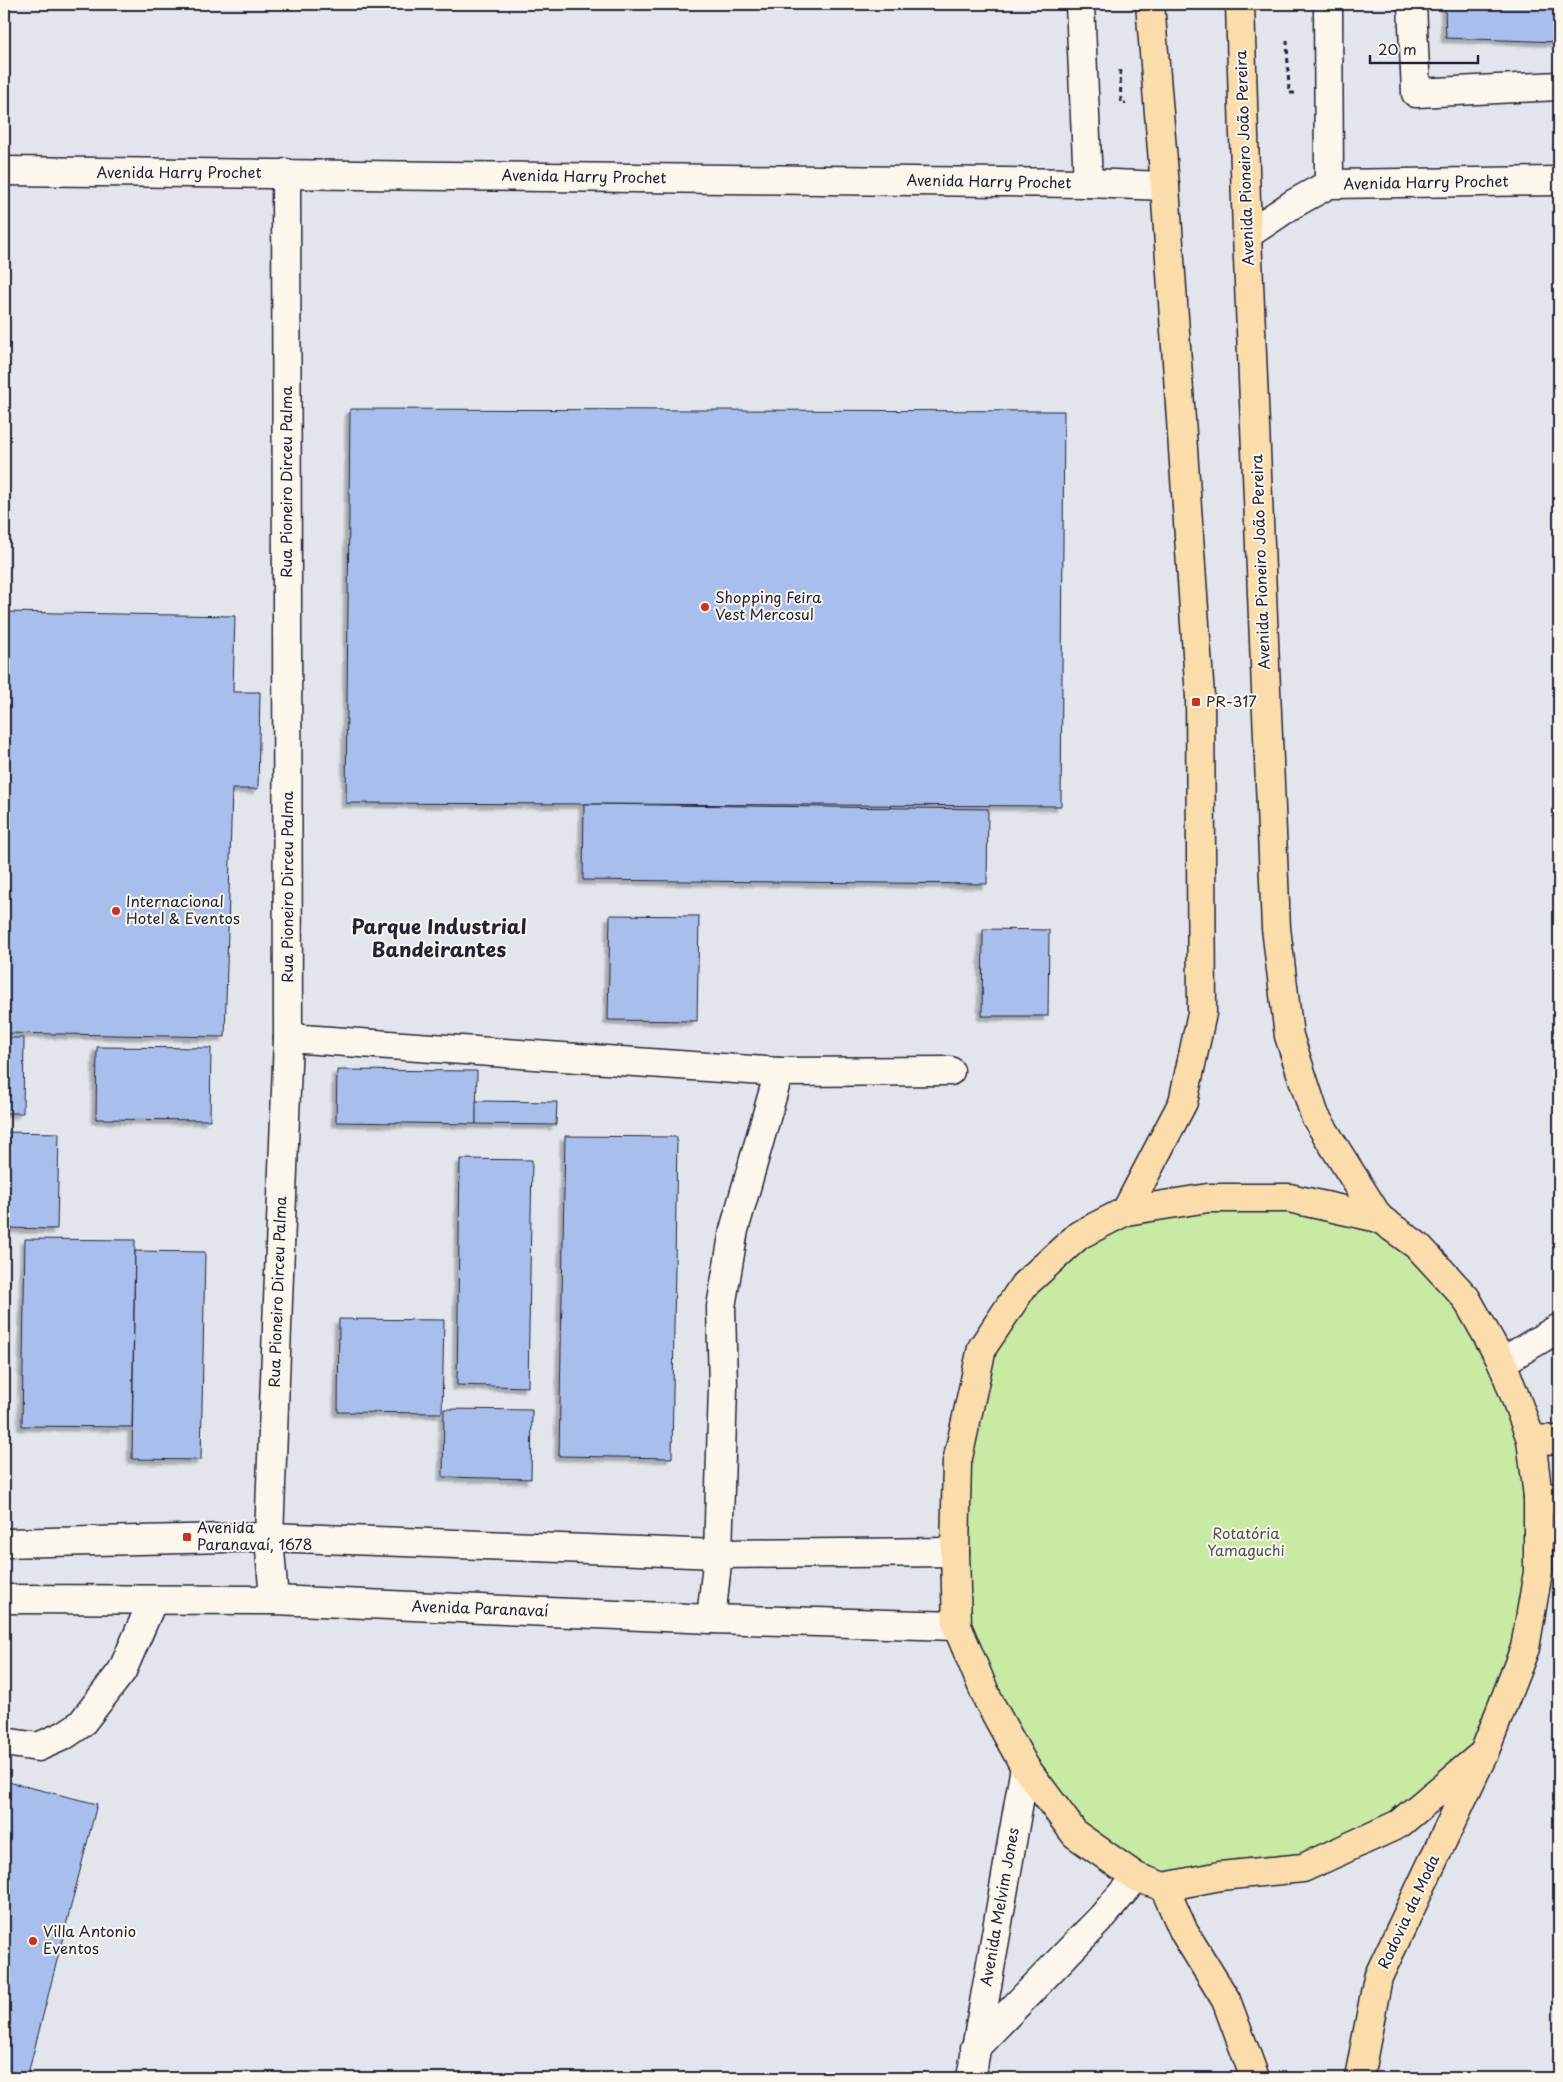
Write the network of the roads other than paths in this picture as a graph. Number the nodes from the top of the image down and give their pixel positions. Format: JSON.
{"nodes":[{"id":1,"x":1080,"y":4,"type":"edge"},
{"id":2,"x":1150,"y":4,"type":"edge"},
{"id":3,"x":1240,"y":4,"type":"edge"},
{"id":4,"x":1250,"y":4,"type":"edge"},
{"id":5,"x":1328,"y":4,"type":"edge"},
{"id":6,"x":1412,"y":4,"type":"edge"},
{"id":7,"x":1559,"y":86,"type":"edge"},
{"id":8,"x":4,"y":172,"type":"edge"},
{"id":9,"x":286,"y":173,"type":"junction"},
{"id":10,"x":1559,"y":181,"type":"edge"},
{"id":11,"x":1088,"y":182,"type":"junction"},
{"id":12,"x":1329,"y":184,"type":"junction"},
{"id":13,"x":1165,"y":186,"type":"junction"},
{"id":14,"x":1246,"y":235,"type":"junction"},
{"id":15,"x":288,"y":1038,"type":"junction"},
{"id":16,"x":950,"y":1071,"type":"dead end"},
{"id":17,"x":779,"y":1072,"type":"junction"},
{"id":18,"x":1126,"y":1211,"type":"junction"},
{"id":19,"x":1379,"y":1218,"type":"junction"},
{"id":20,"x":1559,"y":1328,"type":"edge"},
{"id":21,"x":1502,"y":1362,"type":"junction"},
{"id":22,"x":1531,"y":1439,"type":"junction"},
{"id":23,"x":1559,"y":1440,"type":"edge"},
{"id":24,"x":1549,"y":1497,"type":"edge"},
{"id":25,"x":269,"y":1537,"type":"junction"},
{"id":26,"x":4,"y":1542,"type":"edge"},
{"id":27,"x":955,"y":1552,"type":"junction"},
{"id":28,"x":718,"y":1554,"type":"junction"},
{"id":29,"x":4,"y":1599,"type":"edge"},
{"id":30,"x":153,"y":1600,"type":"junction"},
{"id":31,"x":274,"y":1600,"type":"junction"},
{"id":32,"x":711,"y":1619,"type":"junction"},
{"id":33,"x":957,"y":1626,"type":"junction"},
{"id":34,"x":4,"y":1742,"type":"edge"},
{"id":35,"x":1484,"y":1753,"type":"junction"},
{"id":36,"x":1025,"y":1767,"type":"junction"},
{"id":37,"x":1136,"y":1877,"type":"junction"},
{"id":38,"x":1164,"y":1887,"type":"junction"},
{"id":39,"x":975,"y":2048,"type":"junction"},
{"id":40,"x":971,"y":2078,"type":"edge"},
{"id":41,"x":1255,"y":2078,"type":"edge"},
{"id":42,"x":1359,"y":2078,"type":"edge"}],
"edges":[{"from":1,"to":11,"type":"street"},
{"from":2,"to":13,"type":"main road"},
{"from":3,"to":14,"type":"main road","name":"Avenida Pioneiro João Pereira"},
{"from":4,"to":14,"type":"main road"},
{"from":5,"to":12,"type":"street"},
{"from":6,"to":7,"type":"street"},
{"from":8,"to":9,"type":"street","name":"Avenida Harry Prochet"},
{"from":9,"to":11,"type":"street","name":"Avenida Harry Prochet"},
{"from":9,"to":15,"type":"street","name":"Rua Pioneiro Dirceu Palma"},
{"from":10,"to":12,"type":"street","name":"Avenida Harry Prochet"},
{"from":11,"to":13,"type":"street","name":"Avenida Harry Prochet"},
{"from":12,"to":14,"type":"street","name":"Avenida Harry Prochet"},
{"from":13,"to":18,"type":"main road"},
{"from":14,"to":19,"type":"main road","name":"Avenida Pioneiro João Pereira"},
{"from":15,"to":17,"type":"street"},
{"from":15,"to":25,"type":"street","name":"Rua Pioneiro Dirceu Palma"},
{"from":16,"to":17,"type":"street"},
{"from":17,"to":28,"type":"street"},
{"from":18,"to":19,"type":"main road"},
{"from":18,"to":27,"type":"main road"},
{"from":19,"to":21,"type":"main road"},
{"from":20,"to":21,"type":"street"},
{"from":21,"to":22,"type":"main road"},
{"from":22,"to":23,"type":"main road"},
{"from":22,"to":24,"type":"main road"},
{"from":24,"to":35,"type":"main road"},
{"from":25,"to":26,"type":"street"},
{"from":25,"to":28,"type":"street"},
{"from":25,"to":31,"type":"street","name":"Rua Pioneiro Dirceu Palma"},
{"from":27,"to":28,"type":"street"},
{"from":27,"to":33,"type":"main road"},
{"from":28,"to":32,"type":"street"},
{"from":29,"to":30,"type":"street","name":"Avenida Paranavaí"},
{"from":30,"to":31,"type":"street","name":"Avenida Paranavaí"},
{"from":30,"to":34,"type":"street"},
{"from":31,"to":32,"type":"street","name":"Avenida Paranavaí"},
{"from":32,"to":33,"type":"street","name":"Avenida Paranavaí"},
{"from":33,"to":36,"type":"main road"},
{"from":35,"to":38,"type":"main road"},
{"from":35,"to":42,"type":"main road","name":"Rodovia da Moda"},
{"from":36,"to":37,"type":"main road"},
{"from":36,"to":39,"type":"street","name":"Avenida Melvim Jones"},
{"from":37,"to":38,"type":"main road"},
{"from":37,"to":39,"type":"street"},
{"from":38,"to":41,"type":"main road"},
{"from":39,"to":40,"type":"street","name":"Avenida Melvim Jones"}]}
